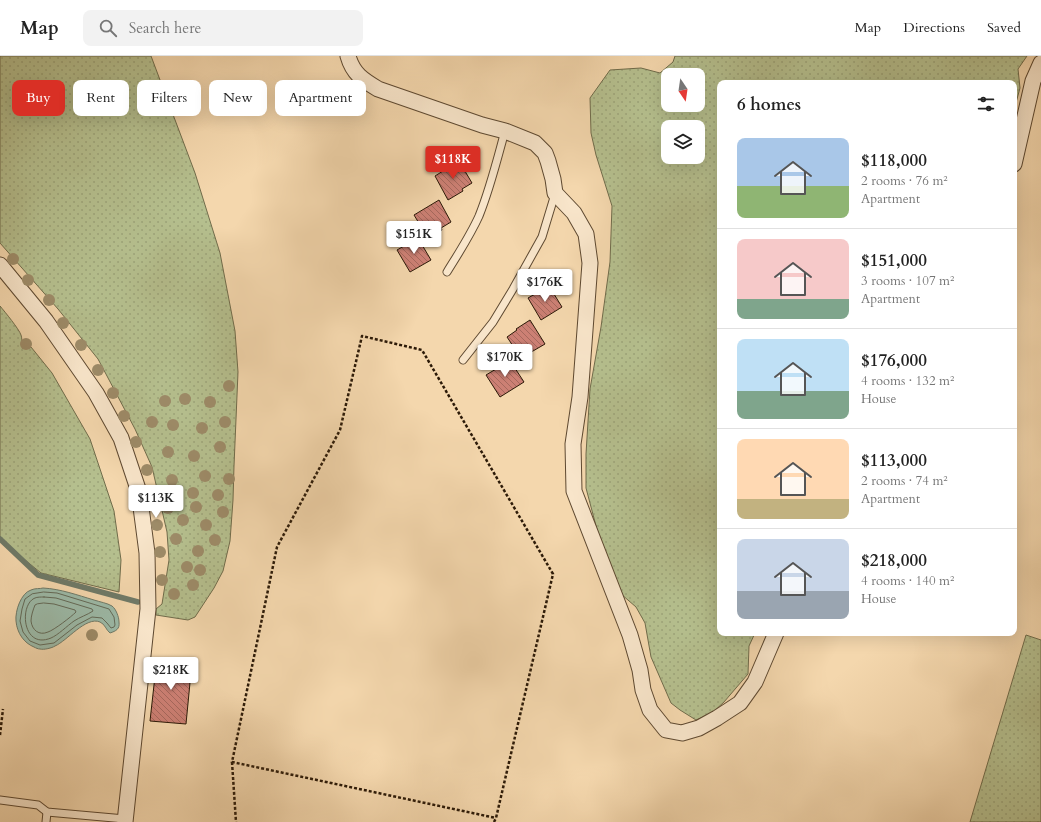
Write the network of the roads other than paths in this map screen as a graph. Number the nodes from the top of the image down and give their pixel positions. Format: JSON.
{"nodes":[{"id":1,"x":348,"y":56,"type":"edge"},
{"id":2,"x":1041,"y":63,"type":"edge"},
{"id":3,"x":505,"y":131,"type":"junction"},
{"id":4,"x":1017,"y":151,"type":"edge"},
{"id":5,"x":555,"y":194,"type":"junction"},
{"id":6,"x":0,"y":265,"type":"edge"},
{"id":7,"x":446,"y":272,"type":"dead end"},
{"id":8,"x":463,"y":360,"type":"dead end"},
{"id":9,"x":775,"y":636,"type":"edge"},
{"id":10,"x":0,"y":800,"type":"edge"},
{"id":11,"x":47,"y":812,"type":"junction"},
{"id":12,"x":125,"y":821,"type":"edge"},
{"id":13,"x":46,"y":822,"type":"edge"}],
"edges":[{"from":1,"to":3,"type":"street"},
{"from":2,"to":4,"type":"street"},
{"from":3,"to":5,"type":"street"},
{"from":3,"to":7,"type":"lane"},
{"from":5,"to":8,"type":"lane"},
{"from":5,"to":9,"type":"street"},
{"from":6,"to":12,"type":"street"},
{"from":10,"to":11,"type":"lane"},
{"from":11,"to":12,"type":"lane"},
{"from":11,"to":13,"type":"lane"}]}
